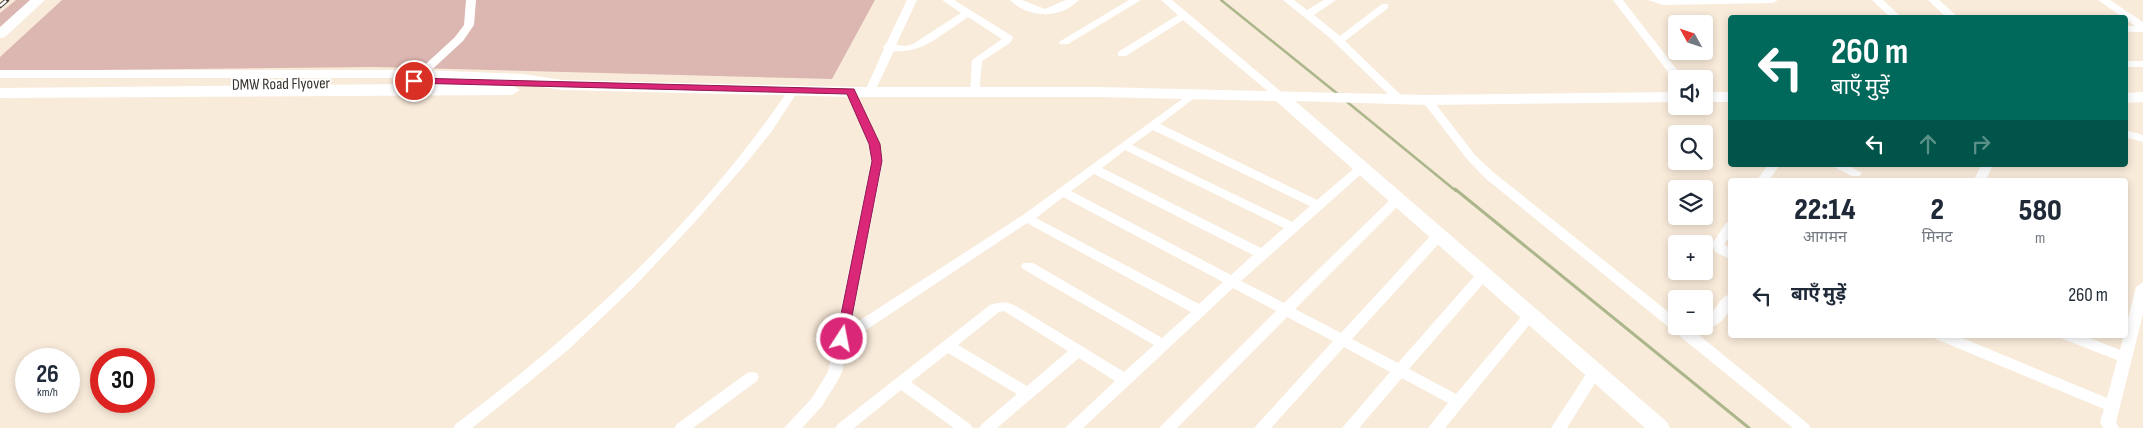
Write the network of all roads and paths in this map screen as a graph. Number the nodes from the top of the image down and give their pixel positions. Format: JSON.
{"nodes":[{"id":1,"x":38,"y":0,"type":"edge"},
{"id":2,"x":471,"y":0,"type":"edge"},
{"id":3,"x":912,"y":0,"type":"edge"},
{"id":4,"x":947,"y":0,"type":"edge"},
{"id":5,"x":1015,"y":0,"type":"edge"},
{"id":6,"x":1136,"y":0,"type":"edge"},
{"id":7,"x":1166,"y":0,"type":"edge"},
{"id":8,"x":1288,"y":0,"type":"edge"},
{"id":9,"x":1331,"y":0,"type":"edge"},
{"id":10,"x":1618,"y":0,"type":"edge"},
{"id":11,"x":1653,"y":0,"type":"edge"},
{"id":12,"x":1716,"y":0,"type":"edge"},
{"id":13,"x":1773,"y":0,"type":"edge"},
{"id":14,"x":1877,"y":0,"type":"edge"},
{"id":15,"x":1933,"y":0,"type":"edge"},
{"id":16,"x":2103,"y":0,"type":"edge"},
{"id":17,"x":1069,"y":1,"type":"edge"},
{"id":18,"x":1385,"y":6,"type":"dead end"},
{"id":19,"x":968,"y":14,"type":"junction"},
{"id":20,"x":1184,"y":15,"type":"junction"},
{"id":21,"x":1307,"y":15,"type":"junction"},
{"id":22,"x":1894,"y":15,"type":"edge"},
{"id":23,"x":1950,"y":15,"type":"edge"},
{"id":24,"x":2124,"y":15,"type":"edge"},
{"id":25,"x":2128,"y":18,"type":"edge"},
{"id":26,"x":2143,"y":28,"type":"edge"},
{"id":27,"x":2128,"y":29,"type":"edge"},
{"id":28,"x":0,"y":34,"type":"edge"},
{"id":29,"x":1339,"y":41,"type":"junction"},
{"id":30,"x":1064,"y":42,"type":"dead end"},
{"id":31,"x":888,"y":48,"type":"junction"},
{"id":32,"x":1122,"y":54,"type":"dead end"},
{"id":33,"x":2128,"y":64,"type":"edge"},
{"id":34,"x":2143,"y":64,"type":"edge"},
{"id":35,"x":1673,"y":70,"type":"edge"},
{"id":36,"x":0,"y":74,"type":"edge"},
{"id":37,"x":421,"y":74,"type":"junction"},
{"id":38,"x":0,"y":85,"type":"edge"},
{"id":39,"x":562,"y":85,"type":"junction"},
{"id":40,"x":793,"y":91,"type":"junction"},
{"id":41,"x":870,"y":91,"type":"junction"},
{"id":42,"x":851,"y":92,"type":"junction"},
{"id":43,"x":975,"y":92,"type":"junction"},
{"id":44,"x":0,"y":94,"type":"edge"},
{"id":45,"x":1192,"y":94,"type":"junction"},
{"id":46,"x":1289,"y":97,"type":"junction"},
{"id":47,"x":1668,"y":97,"type":"edge"},
{"id":48,"x":1713,"y":97,"type":"edge"},
{"id":49,"x":1728,"y":97,"type":"edge"},
{"id":50,"x":2143,"y":97,"type":"edge"},
{"id":51,"x":1392,"y":98,"type":"junction"},
{"id":52,"x":2128,"y":98,"type":"edge"},
{"id":53,"x":1427,"y":100,"type":"junction"},
{"id":54,"x":1152,"y":125,"type":"junction"},
{"id":55,"x":2128,"y":135,"type":"edge"},
{"id":56,"x":2143,"y":139,"type":"edge"},
{"id":57,"x":1125,"y":146,"type":"junction"},
{"id":58,"x":1773,"y":167,"type":"edge"},
{"id":59,"x":1841,"y":167,"type":"edge"},
{"id":60,"x":1362,"y":168,"type":"junction"},
{"id":61,"x":1094,"y":169,"type":"junction"},
{"id":62,"x":1856,"y":173,"type":"edge"},
{"id":63,"x":1764,"y":178,"type":"edge"},
{"id":64,"x":1063,"y":192,"type":"junction"},
{"id":65,"x":1398,"y":199,"type":"junction"},
{"id":66,"x":1318,"y":205,"type":"junction"},
{"id":67,"x":1027,"y":218,"type":"junction"},
{"id":68,"x":1293,"y":227,"type":"junction"},
{"id":69,"x":1728,"y":229,"type":"edge"},
{"id":70,"x":1438,"y":236,"type":"junction"},
{"id":71,"x":1262,"y":254,"type":"junction"},
{"id":72,"x":1728,"y":254,"type":"edge"},
{"id":73,"x":1028,"y":266,"type":"dead end"},
{"id":74,"x":1483,"y":275,"type":"junction"},
{"id":75,"x":1232,"y":282,"type":"junction"},
{"id":76,"x":2143,"y":287,"type":"edge"},
{"id":77,"x":1728,"y":302,"type":"edge"},
{"id":78,"x":1286,"y":310,"type":"junction"},
{"id":79,"x":1200,"y":311,"type":"junction"},
{"id":80,"x":1531,"y":314,"type":"junction"},
{"id":81,"x":1668,"y":318,"type":"edge"},
{"id":82,"x":1713,"y":321,"type":"edge"},
{"id":83,"x":2138,"y":325,"type":"edge"},
{"id":84,"x":1690,"y":335,"type":"edge"},
{"id":85,"x":1948,"y":338,"type":"edge"},
{"id":86,"x":2076,"y":338,"type":"edge"},
{"id":87,"x":842,"y":339,"type":"junction"},
{"id":88,"x":1342,"y":340,"type":"junction"},
{"id":89,"x":1164,"y":345,"type":"junction"},
{"id":90,"x":948,"y":346,"type":"junction"},
{"id":91,"x":1078,"y":351,"type":"junction"},
{"id":92,"x":2124,"y":357,"type":"junction"},
{"id":93,"x":1400,"y":371,"type":"junction"},
{"id":94,"x":1595,"y":372,"type":"junction"},
{"id":95,"x":752,"y":377,"type":"dead end"},
{"id":96,"x":1125,"y":380,"type":"junction"},
{"id":97,"x":902,"y":383,"type":"junction"},
{"id":98,"x":1028,"y":394,"type":"junction"},
{"id":99,"x":1458,"y":401,"type":"junction"},
{"id":100,"x":2112,"y":406,"type":"junction"},
{"id":101,"x":854,"y":425,"type":"edge"},
{"id":102,"x":461,"y":428,"type":"edge"},
{"id":103,"x":682,"y":428,"type":"edge"},
{"id":104,"x":792,"y":428,"type":"edge"},
{"id":105,"x":965,"y":428,"type":"edge"},
{"id":106,"x":987,"y":428,"type":"edge"},
{"id":107,"x":1073,"y":428,"type":"edge"},
{"id":108,"x":1167,"y":428,"type":"edge"},
{"id":109,"x":1262,"y":428,"type":"edge"},
{"id":110,"x":1350,"y":428,"type":"edge"},
{"id":111,"x":1436,"y":428,"type":"edge"},
{"id":112,"x":1559,"y":428,"type":"edge"},
{"id":113,"x":1659,"y":428,"type":"edge"},
{"id":114,"x":1803,"y":428,"type":"edge"},
{"id":115,"x":2111,"y":428,"type":"edge"}],
"edges":[{"from":1,"to":28,"type":"main road"},
{"from":2,"to":37,"type":"street"},
{"from":3,"to":31,"type":"street"},
{"from":4,"to":19,"type":"street"},
{"from":5,"to":17,"type":"street"},
{"from":6,"to":30,"type":"street"},
{"from":7,"to":20,"type":"street"},
{"from":8,"to":21,"type":"street"},
{"from":9,"to":21,"type":"street"},
{"from":10,"to":35,"type":"street"},
{"from":11,"to":12,"type":"street"},
{"from":12,"to":13,"type":"street"},
{"from":14,"to":22,"type":"street"},
{"from":15,"to":23,"type":"street"},
{"from":16,"to":24,"type":"street"},
{"from":18,"to":29,"type":"street"},
{"from":19,"to":31,"type":"street"},
{"from":19,"to":43,"type":"street"},
{"from":20,"to":32,"type":"street"},
{"from":20,"to":46,"type":"street"},
{"from":21,"to":29,"type":"street"},
{"from":25,"to":26,"type":"street"},
{"from":26,"to":27,"type":"street"},
{"from":29,"to":51,"type":"street"},
{"from":31,"to":41,"type":"street"},
{"from":33,"to":34,"type":"street"},
{"from":36,"to":37,"type":"main road"},
{"from":37,"to":39,"type":"main road"},
{"from":38,"to":39,"type":"main road","name":"DMW Road Flyover"},
{"from":39,"to":40,"type":"main road"},
{"from":39,"to":44,"type":"main road"},
{"from":40,"to":42,"type":"main road"},
{"from":40,"to":102,"type":"street"},
{"from":41,"to":42,"type":"main road"},
{"from":41,"to":43,"type":"main road"},
{"from":42,"to":87,"type":"street"},
{"from":43,"to":45,"type":"main road"},
{"from":45,"to":46,"type":"main road"},
{"from":45,"to":54,"type":"street"},
{"from":46,"to":51,"type":"main road"},
{"from":46,"to":60,"type":"main road"},
{"from":47,"to":53,"type":"main road"},
{"from":48,"to":49,"type":"main road"},
{"from":50,"to":52,"type":"main road"},
{"from":51,"to":53,"type":"main road"},
{"from":53,"to":81,"type":"street"},
{"from":54,"to":57,"type":"street"},
{"from":54,"to":66,"type":"street"},
{"from":55,"to":56,"type":"street"},
{"from":57,"to":61,"type":"street"},
{"from":57,"to":68,"type":"street"},
{"from":58,"to":63,"type":"street"},
{"from":59,"to":62,"type":"street"},
{"from":60,"to":65,"type":"main road"},
{"from":60,"to":66,"type":"street"},
{"from":61,"to":64,"type":"street"},
{"from":61,"to":71,"type":"street"},
{"from":64,"to":67,"type":"street"},
{"from":64,"to":75,"type":"street"},
{"from":65,"to":70,"type":"main road"},
{"from":65,"to":78,"type":"street"},
{"from":66,"to":68,"type":"street"},
{"from":67,"to":79,"type":"street"},
{"from":67,"to":87,"type":"street"},
{"from":68,"to":71,"type":"street"},
{"from":69,"to":72,"type":"street"},
{"from":70,"to":74,"type":"main road"},
{"from":70,"to":88,"type":"street"},
{"from":71,"to":75,"type":"street"},
{"from":73,"to":89,"type":"street"},
{"from":74,"to":80,"type":"main road"},
{"from":74,"to":93,"type":"street"},
{"from":75,"to":78,"type":"street"},
{"from":75,"to":79,"type":"street"},
{"from":76,"to":83,"type":"street"},
{"from":77,"to":82,"type":"street"},
{"from":78,"to":88,"type":"street"},
{"from":78,"to":108,"type":"street"},
{"from":79,"to":89,"type":"street"},
{"from":80,"to":94,"type":"main road"},
{"from":80,"to":99,"type":"street"},
{"from":83,"to":92,"type":"street"},
{"from":84,"to":114,"type":"street"},
{"from":85,"to":100,"type":"street"},
{"from":86,"to":92,"type":"street"},
{"from":87,"to":104,"type":"street"},
{"from":88,"to":93,"type":"street"},
{"from":88,"to":109,"type":"street"},
{"from":89,"to":96,"type":"street"},
{"from":90,"to":91,"type":"street"},
{"from":90,"to":97,"type":"street"},
{"from":90,"to":98,"type":"street"},
{"from":91,"to":96,"type":"street"},
{"from":91,"to":98,"type":"street"},
{"from":92,"to":100,"type":"street"},
{"from":93,"to":99,"type":"street"},
{"from":93,"to":110,"type":"street"},
{"from":94,"to":112,"type":"street"},
{"from":94,"to":113,"type":"main road"},
{"from":95,"to":103,"type":"street"},
{"from":96,"to":107,"type":"street"},
{"from":97,"to":101,"type":"street"},
{"from":97,"to":105,"type":"street"},
{"from":98,"to":106,"type":"street"},
{"from":99,"to":111,"type":"street"},
{"from":100,"to":115,"type":"street"}]}
